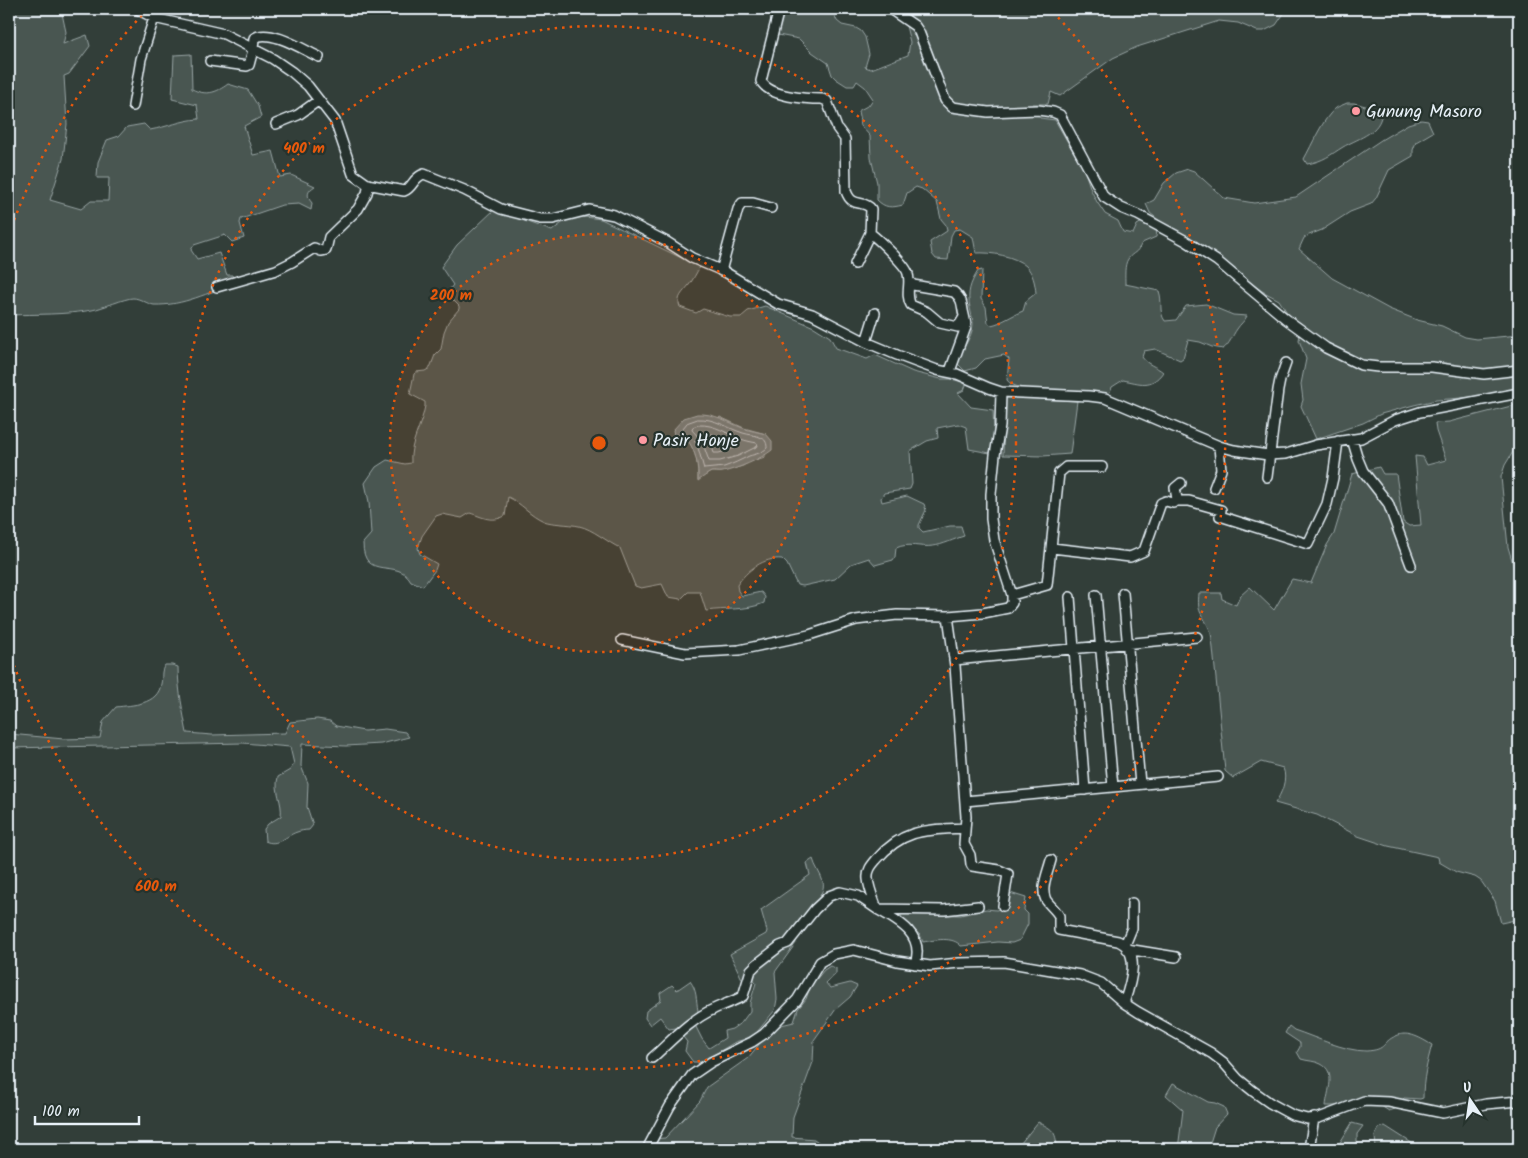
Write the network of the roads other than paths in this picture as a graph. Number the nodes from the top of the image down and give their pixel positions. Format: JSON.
{"nodes":[{"id":1,"x":137,"y":9,"type":"edge"},
{"id":2,"x":778,"y":9,"type":"edge"},
{"id":3,"x":890,"y":9,"type":"edge"},
{"id":4,"x":154,"y":18,"type":"junction"},
{"id":5,"x":253,"y":50,"type":"junction"},
{"id":6,"x":319,"y":57,"type":"dead end"},
{"id":7,"x":210,"y":60,"type":"dead end"},
{"id":8,"x":319,"y":100,"type":"junction"},
{"id":9,"x":134,"y":106,"type":"dead end"},
{"id":10,"x":276,"y":124,"type":"dead end"},
{"id":11,"x":369,"y":184,"type":"junction"},
{"id":12,"x":771,"y":208,"type":"dead end"},
{"id":13,"x":870,"y":233,"type":"junction"},
{"id":14,"x":855,"y":264,"type":"dead end"},
{"id":15,"x":721,"y":271,"type":"junction"},
{"id":16,"x":909,"y":281,"type":"junction"},
{"id":17,"x":217,"y":287,"type":"dead end"},
{"id":18,"x":875,"y":313,"type":"dead end"},
{"id":19,"x":964,"y":317,"type":"junction"},
{"id":20,"x":866,"y":342,"type":"junction"},
{"id":21,"x":1286,"y":363,"type":"dead end"},
{"id":22,"x":1519,"y":370,"type":"edge"},
{"id":23,"x":950,"y":371,"type":"junction"},
{"id":24,"x":1001,"y":392,"type":"junction"},
{"id":25,"x":1519,"y":393,"type":"edge"},
{"id":26,"x":1352,"y":439,"type":"junction"},
{"id":27,"x":1338,"y":441,"type":"junction"},
{"id":28,"x":1219,"y":446,"type":"junction"},
{"id":29,"x":1270,"y":455,"type":"junction"},
{"id":30,"x":1102,"y":467,"type":"dead end"},
{"id":31,"x":1267,"y":477,"type":"dead end"},
{"id":32,"x":1181,"y":483,"type":"dead end"},
{"id":33,"x":1214,"y":488,"type":"dead end"},
{"id":34,"x":1176,"y":501,"type":"junction"},
{"id":35,"x":1052,"y":548,"type":"junction"},
{"id":36,"x":1412,"y":565,"type":"dead end"},
{"id":37,"x":1124,"y":593,"type":"dead end"},
{"id":38,"x":1012,"y":595,"type":"junction"},
{"id":39,"x":1096,"y":595,"type":"dead end"},
{"id":40,"x":1070,"y":597,"type":"dead end"},
{"id":41,"x":948,"y":616,"type":"junction"},
{"id":42,"x":1197,"y":638,"type":"dead end"},
{"id":43,"x":622,"y":640,"type":"dead end"},
{"id":44,"x":1128,"y":644,"type":"junction"},
{"id":45,"x":1101,"y":646,"type":"junction"},
{"id":46,"x":1073,"y":649,"type":"junction"},
{"id":47,"x":954,"y":660,"type":"junction"},
{"id":48,"x":1218,"y":777,"type":"dead end"},
{"id":49,"x":1140,"y":784,"type":"junction"},
{"id":50,"x":1113,"y":787,"type":"junction"},
{"id":51,"x":1085,"y":790,"type":"junction"},
{"id":52,"x":965,"y":801,"type":"junction"},
{"id":53,"x":965,"y":828,"type":"junction"},
{"id":54,"x":1051,"y":860,"type":"dead end"},
{"id":55,"x":1132,"y":903,"type":"dead end"},
{"id":56,"x":978,"y":906,"type":"dead end"},
{"id":57,"x":1003,"y":906,"type":"dead end"},
{"id":58,"x":878,"y":909,"type":"junction"},
{"id":59,"x":1126,"y":947,"type":"junction"},
{"id":60,"x":1176,"y":957,"type":"dead end"},
{"id":61,"x":915,"y":964,"type":"junction"},
{"id":62,"x":1124,"y":1002,"type":"junction"},
{"id":63,"x":652,"y":1058,"type":"dead end"},
{"id":64,"x":1519,"y":1101,"type":"edge"},
{"id":65,"x":1314,"y":1118,"type":"junction"},
{"id":66,"x":647,"y":1149,"type":"edge"},
{"id":67,"x":1308,"y":1149,"type":"edge"}],
"edges":[{"from":1,"to":4,"type":"street"},
{"from":2,"to":13,"type":"street"},
{"from":3,"to":22,"type":"street"},
{"from":4,"to":5,"type":"street"},
{"from":4,"to":9,"type":"street"},
{"from":5,"to":6,"type":"street"},
{"from":5,"to":7,"type":"street"},
{"from":5,"to":8,"type":"street"},
{"from":8,"to":10,"type":"street"},
{"from":8,"to":11,"type":"street"},
{"from":11,"to":15,"type":"street"},
{"from":11,"to":17,"type":"street"},
{"from":12,"to":15,"type":"street"},
{"from":13,"to":14,"type":"street"},
{"from":13,"to":16,"type":"street"},
{"from":15,"to":20,"type":"street"},
{"from":16,"to":19,"type":"street"},
{"from":16,"to":19,"type":"street"},
{"from":18,"to":20,"type":"street"},
{"from":19,"to":23,"type":"street"},
{"from":20,"to":23,"type":"street"},
{"from":21,"to":29,"type":"street"},
{"from":23,"to":24,"type":"street"},
{"from":24,"to":28,"type":"street"},
{"from":24,"to":38,"type":"street"},
{"from":25,"to":26,"type":"street"},
{"from":26,"to":27,"type":"street"},
{"from":26,"to":36,"type":"street"},
{"from":27,"to":29,"type":"street"},
{"from":27,"to":34,"type":"street"},
{"from":28,"to":29,"type":"street"},
{"from":28,"to":33,"type":"street"},
{"from":29,"to":31,"type":"street"},
{"from":30,"to":35,"type":"street"},
{"from":32,"to":34,"type":"street"},
{"from":34,"to":35,"type":"street"},
{"from":35,"to":38,"type":"street"},
{"from":37,"to":44,"type":"street"},
{"from":38,"to":41,"type":"street"},
{"from":39,"to":45,"type":"street"},
{"from":40,"to":46,"type":"street"},
{"from":41,"to":43,"type":"street"},
{"from":41,"to":47,"type":"street"},
{"from":42,"to":44,"type":"street"},
{"from":44,"to":45,"type":"street"},
{"from":44,"to":49,"type":"street"},
{"from":45,"to":46,"type":"street"},
{"from":45,"to":50,"type":"street"},
{"from":46,"to":47,"type":"street"},
{"from":46,"to":51,"type":"street"},
{"from":47,"to":52,"type":"street"},
{"from":48,"to":49,"type":"street"},
{"from":49,"to":50,"type":"street"},
{"from":50,"to":51,"type":"street"},
{"from":51,"to":52,"type":"street"},
{"from":52,"to":53,"type":"street"},
{"from":53,"to":57,"type":"street"},
{"from":53,"to":58,"type":"street"},
{"from":54,"to":59,"type":"street"},
{"from":55,"to":59,"type":"street"},
{"from":56,"to":58,"type":"street"},
{"from":58,"to":61,"type":"street"},
{"from":58,"to":63,"type":"street"},
{"from":59,"to":60,"type":"street"},
{"from":59,"to":62,"type":"street"},
{"from":61,"to":62,"type":"street"},
{"from":61,"to":66,"type":"street"},
{"from":62,"to":65,"type":"street"},
{"from":64,"to":65,"type":"street"},
{"from":65,"to":67,"type":"street"}]}
